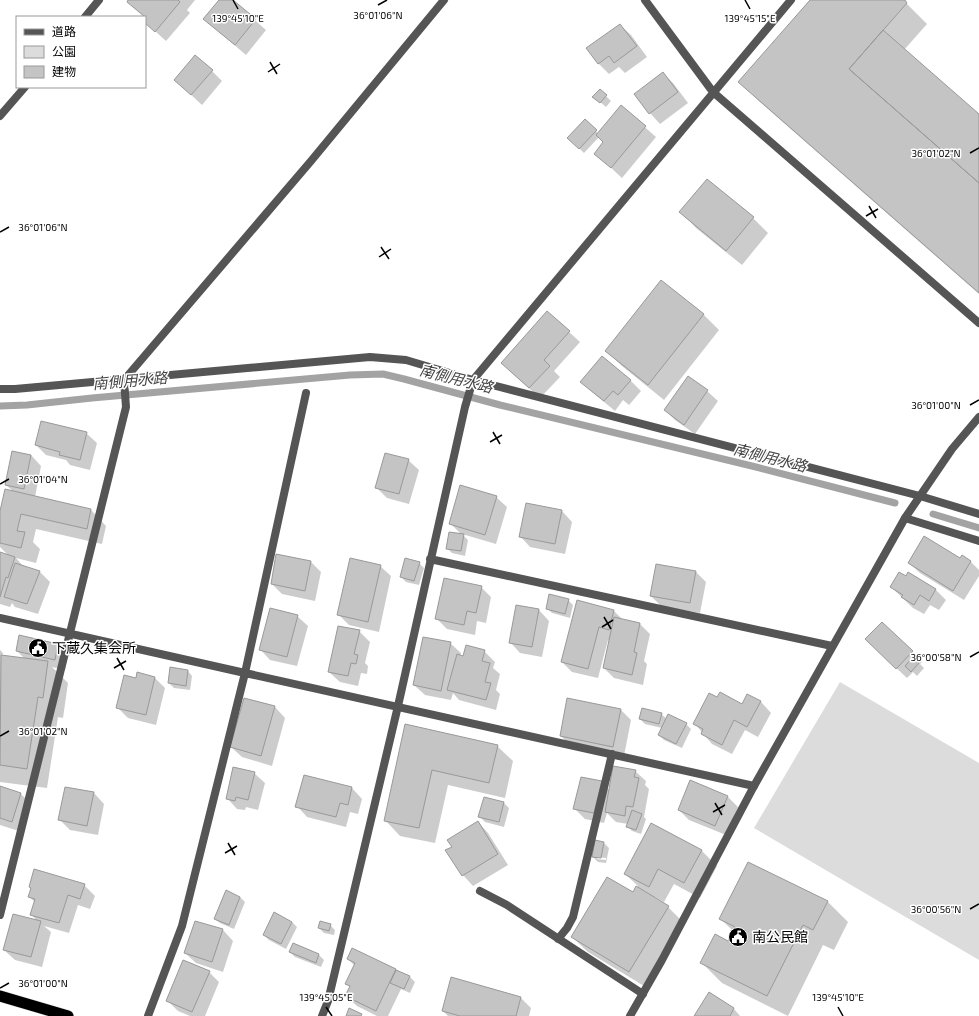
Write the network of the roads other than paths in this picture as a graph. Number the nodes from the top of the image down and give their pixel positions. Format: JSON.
{"nodes":[{"id":1,"x":99,"y":0,"type":"edge"},
{"id":2,"x":444,"y":0,"type":"edge"},
{"id":3,"x":645,"y":0,"type":"edge"},
{"id":4,"x":791,"y":0,"type":"edge"},
{"id":5,"x":86,"y":16,"type":"edge"},
{"id":6,"x":24,"y":88,"type":"edge"},
{"id":7,"x":713,"y":92,"type":"junction"},
{"id":8,"x":0,"y":116,"type":"edge"},
{"id":9,"x":979,"y":323,"type":"edge"},
{"id":10,"x":473,"y":380,"type":"junction"},
{"id":11,"x":124,"y":384,"type":"junction"},
{"id":12,"x":0,"y":389,"type":"edge"},
{"id":13,"x":306,"y":393,"type":"dead end"},
{"id":14,"x":979,"y":417,"type":"edge"},
{"id":15,"x":920,"y":496,"type":"junction"},
{"id":16,"x":979,"y":514,"type":"edge"},
{"id":17,"x":905,"y":518,"type":"junction"},
{"id":18,"x":979,"y":541,"type":"edge"},
{"id":19,"x":430,"y":559,"type":"junction"},
{"id":20,"x":0,"y":618,"type":"edge"},
{"id":21,"x":69,"y":633,"type":"junction"},
{"id":22,"x":832,"y":646,"type":"junction"},
{"id":23,"x":245,"y":673,"type":"junction"},
{"id":24,"x":398,"y":706,"type":"junction"},
{"id":25,"x":612,"y":754,"type":"junction"},
{"id":26,"x":754,"y":786,"type":"junction"},
{"id":27,"x":480,"y":891,"type":"dead end"},
{"id":28,"x":0,"y":916,"type":"edge"},
{"id":29,"x":558,"y":939,"type":"junction"},
{"id":30,"x":643,"y":994,"type":"junction"},
{"id":31,"x":0,"y":996,"type":"edge"},
{"id":32,"x":68,"y":1016,"type":"edge"},
{"id":33,"x":148,"y":1016,"type":"edge"},
{"id":34,"x":322,"y":1016,"type":"edge"},
{"id":35,"x":630,"y":1016,"type":"edge"}],
"edges":[{"from":1,"to":5,"type":"street"},
{"from":2,"to":11,"type":"street"},
{"from":3,"to":7,"type":"street"},
{"from":4,"to":7,"type":"street"},
{"from":6,"to":8,"type":"street"},
{"from":7,"to":9,"type":"street"},
{"from":7,"to":10,"type":"street"},
{"from":10,"to":11,"type":"street"},
{"from":10,"to":15,"type":"street"},
{"from":10,"to":19,"type":"street"},
{"from":11,"to":12,"type":"street"},
{"from":11,"to":21,"type":"street"},
{"from":13,"to":23,"type":"street"},
{"from":14,"to":15,"type":"street"},
{"from":15,"to":16,"type":"street"},
{"from":15,"to":17,"type":"street"},
{"from":17,"to":18,"type":"street"},
{"from":17,"to":22,"type":"street"},
{"from":19,"to":22,"type":"street"},
{"from":19,"to":24,"type":"street"},
{"from":20,"to":21,"type":"street"},
{"from":21,"to":23,"type":"street"},
{"from":21,"to":28,"type":"street"},
{"from":22,"to":26,"type":"street"},
{"from":23,"to":24,"type":"street"},
{"from":23,"to":33,"type":"street"},
{"from":24,"to":25,"type":"street"},
{"from":24,"to":34,"type":"street"},
{"from":25,"to":26,"type":"street"},
{"from":25,"to":29,"type":"street"},
{"from":26,"to":30,"type":"street"},
{"from":27,"to":29,"type":"street"},
{"from":29,"to":30,"type":"street"},
{"from":30,"to":35,"type":"street"},
{"from":31,"to":32,"type":"highway"}]}
